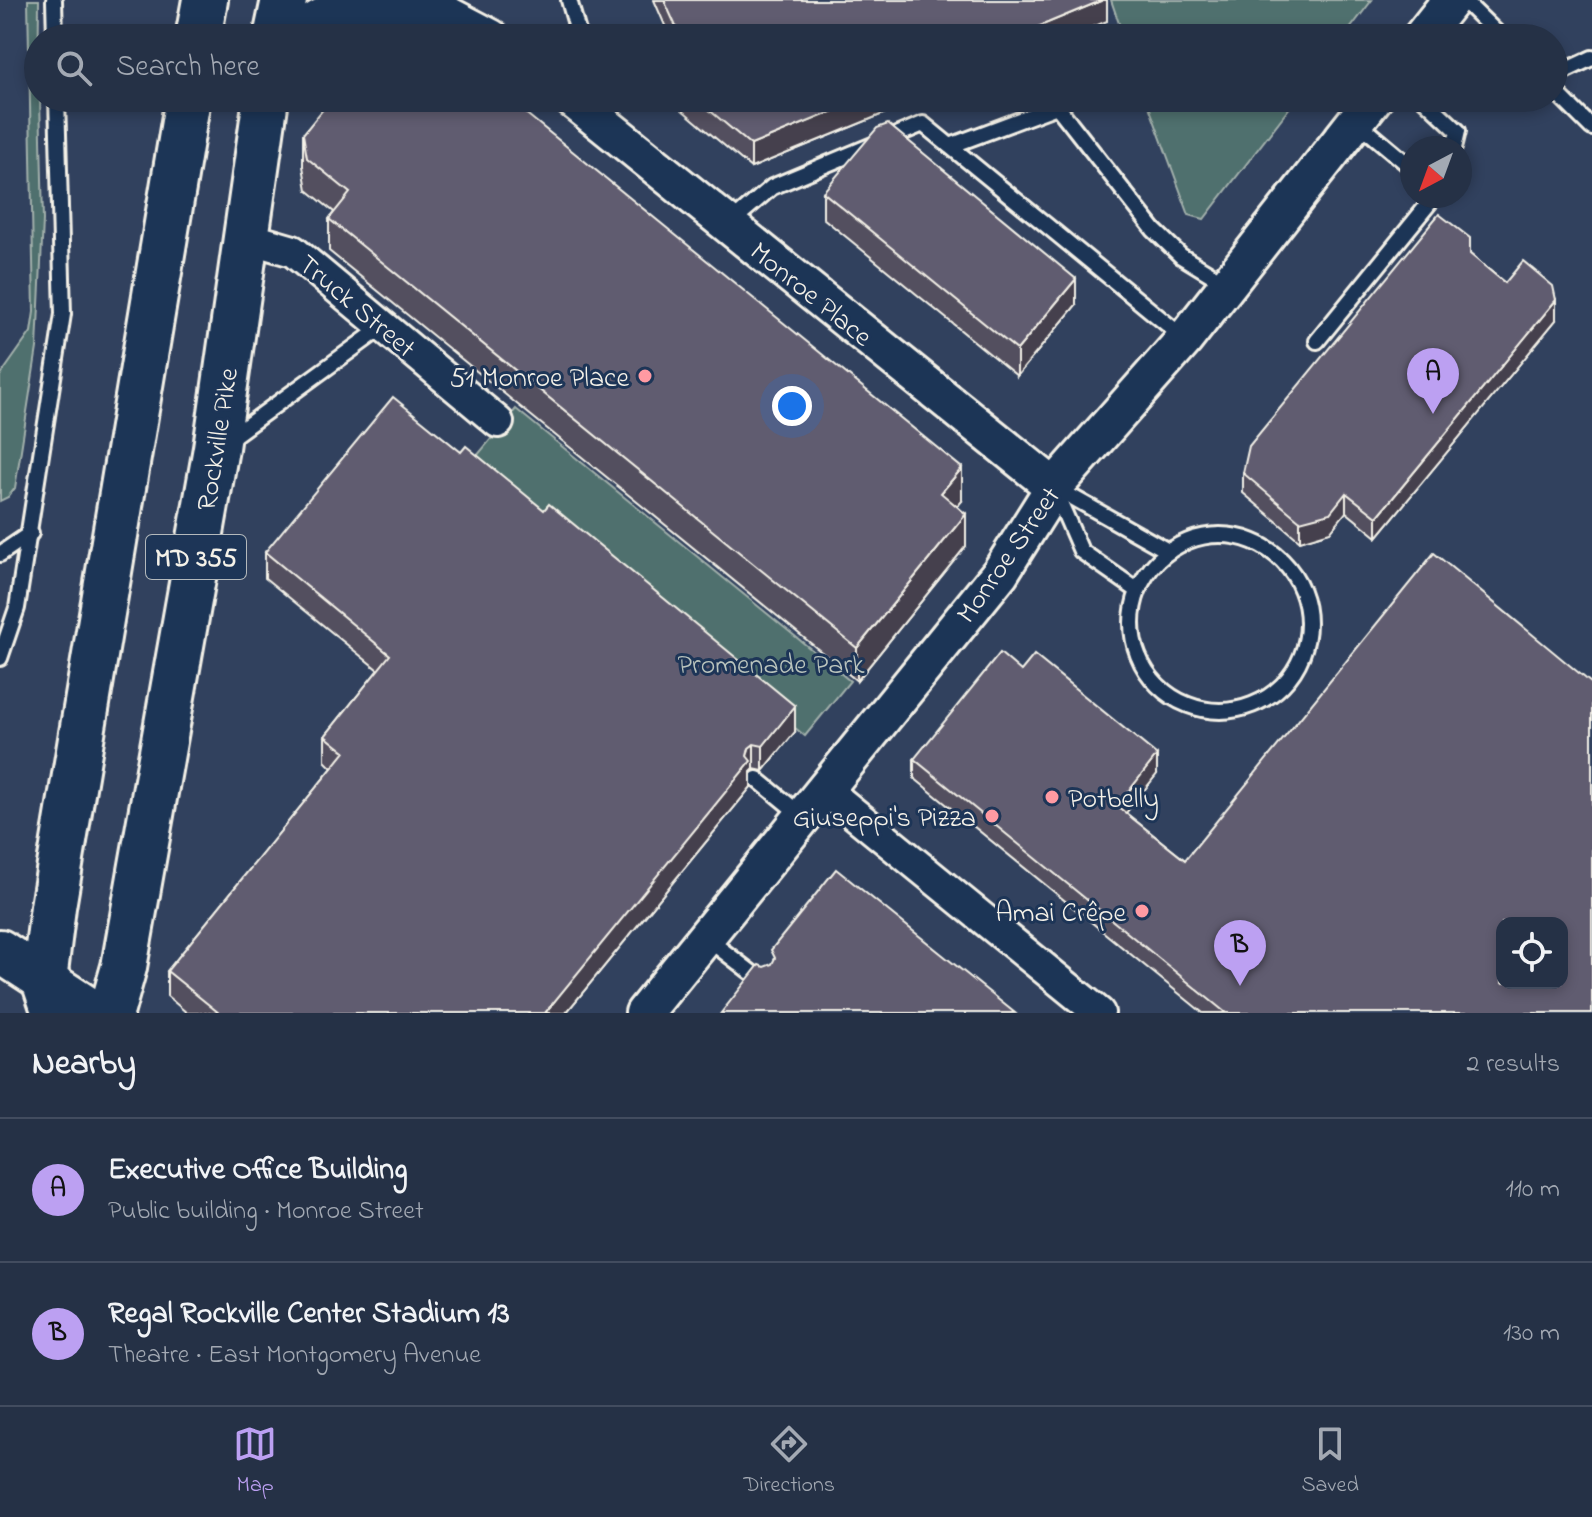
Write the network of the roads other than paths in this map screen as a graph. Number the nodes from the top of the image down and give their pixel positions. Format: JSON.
{"nodes":[{"id":1,"x":54,"y":0,"type":"edge"},
{"id":2,"x":205,"y":0,"type":"edge"},
{"id":3,"x":284,"y":0,"type":"edge"},
{"id":4,"x":569,"y":0,"type":"edge"},
{"id":5,"x":1451,"y":0,"type":"edge"},
{"id":6,"x":1463,"y":0,"type":"edge"},
{"id":7,"x":443,"y":3,"type":"edge"},
{"id":8,"x":55,"y":24,"type":"edge"},
{"id":9,"x":201,"y":24,"type":"edge"},
{"id":10,"x":279,"y":24,"type":"edge"},
{"id":11,"x":318,"y":24,"type":"edge"},
{"id":12,"x":472,"y":24,"type":"edge"},
{"id":13,"x":477,"y":24,"type":"edge"},
{"id":14,"x":576,"y":24,"type":"edge"},
{"id":15,"x":1432,"y":24,"type":"edge"},
{"id":16,"x":1488,"y":24,"type":"edge"},
{"id":17,"x":1592,"y":58,"type":"edge"},
{"id":18,"x":1568,"y":69,"type":"edge"},
{"id":19,"x":1568,"y":104,"type":"edge"},
{"id":20,"x":57,"y":112,"type":"edge"},
{"id":21,"x":186,"y":112,"type":"edge"},
{"id":22,"x":264,"y":112,"type":"edge"},
{"id":23,"x":588,"y":112,"type":"edge"},
{"id":24,"x":1041,"y":112,"type":"edge"},
{"id":25,"x":1062,"y":112,"type":"edge"},
{"id":26,"x":1363,"y":112,"type":"edge"},
{"id":27,"x":1367,"y":112,"type":"edge"},
{"id":28,"x":1438,"y":112,"type":"edge"},
{"id":29,"x":1592,"y":128,"type":"edge"},
{"id":30,"x":1457,"y":136,"type":"edge"},
{"id":31,"x":950,"y":146,"type":"junction"},
{"id":32,"x":1400,"y":153,"type":"edge"},
{"id":33,"x":1425,"y":208,"type":"edge"},
{"id":34,"x":728,"y":225,"type":"junction"},
{"id":35,"x":245,"y":237,"type":"junction"},
{"id":36,"x":1227,"y":285,"type":"junction"},
{"id":37,"x":384,"y":326,"type":"junction"},
{"id":38,"x":1185,"y":339,"type":"junction"},
{"id":39,"x":1317,"y":341,"type":"dead end"},
{"id":40,"x":498,"y":422,"type":"dead end"},
{"id":41,"x":216,"y":448,"type":"junction"},
{"id":42,"x":1054,"y":487,"type":"junction"},
{"id":43,"x":31,"y":533,"type":"junction"},
{"id":44,"x":1168,"y":551,"type":"junction"},
{"id":45,"x":0,"y":554,"type":"edge"},
{"id":46,"x":1137,"y":590,"type":"junction"},
{"id":47,"x":0,"y":658,"type":"edge"},
{"id":48,"x":757,"y":779,"type":"edge"},
{"id":49,"x":813,"y":803,"type":"junction"},
{"id":50,"x":705,"y":937,"type":"junction"},
{"id":51,"x":0,"y":951,"type":"edge"},
{"id":52,"x":765,"y":983,"type":"edge"},
{"id":53,"x":50,"y":997,"type":"edge"},
{"id":54,"x":95,"y":1013,"type":"edge"},
{"id":55,"x":111,"y":1013,"type":"edge"},
{"id":56,"x":644,"y":1013,"type":"edge"},
{"id":57,"x":1099,"y":1013,"type":"edge"}],
"edges":[{"from":1,"to":8,"type":"lane"},
{"from":2,"to":9,"type":"main road"},
{"from":3,"to":10,"type":"main road"},
{"from":4,"to":14,"type":"lane"},
{"from":5,"to":15,"type":"street"},
{"from":6,"to":16,"type":"lane"},
{"from":7,"to":11,"type":"main road"},
{"from":7,"to":12,"type":"street"},
{"from":7,"to":13,"type":"street"},
{"from":17,"to":18,"type":"lane"},
{"from":19,"to":29,"type":"lane"},
{"from":20,"to":43,"type":"lane"},
{"from":21,"to":53,"type":"main road","number":"MD 355"},
{"from":22,"to":35,"type":"main road","name":"Rockville Pike","number":"MD 355"},
{"from":23,"to":34,"type":"street","name":"Monroe Place"},
{"from":24,"to":31,"type":"lane"},
{"from":25,"to":36,"type":"lane"},
{"from":26,"to":36,"type":"street","name":"Monroe Street"},
{"from":27,"to":32,"type":"lane"},
{"from":28,"to":30,"type":"lane"},
{"from":31,"to":34,"type":"lane"},
{"from":31,"to":38,"type":"lane"},
{"from":33,"to":39,"type":"lane"},
{"from":34,"to":42,"type":"street","name":"Monroe Place"},
{"from":35,"to":37,"type":"street","name":"Truck Street"},
{"from":35,"to":41,"type":"main road","name":"Rockville Pike","number":"MD 355"},
{"from":36,"to":38,"type":"street","name":"Monroe Street"},
{"from":37,"to":40,"type":"street","name":"Truck Street"},
{"from":37,"to":41,"type":"lane"},
{"from":38,"to":42,"type":"street","name":"Monroe Street"},
{"from":41,"to":55,"type":"main road","name":"Rockville Pike","number":"MD 355"},
{"from":42,"to":44,"type":"lane"},
{"from":42,"to":46,"type":"lane"},
{"from":42,"to":49,"type":"street","name":"Monroe Street"},
{"from":43,"to":45,"type":"lane"},
{"from":43,"to":47,"type":"lane"},
{"from":44,"to":46,"type":"lane"},
{"from":44,"to":46,"type":"lane"},
{"from":48,"to":49,"type":"lane"},
{"from":49,"to":50,"type":"street","name":"Monroe Street"},
{"from":49,"to":57,"type":"street"},
{"from":50,"to":52,"type":"lane"},
{"from":50,"to":56,"type":"street","name":"Monroe Street"},
{"from":51,"to":53,"type":"main road"},
{"from":53,"to":54,"type":"main road"}]}
